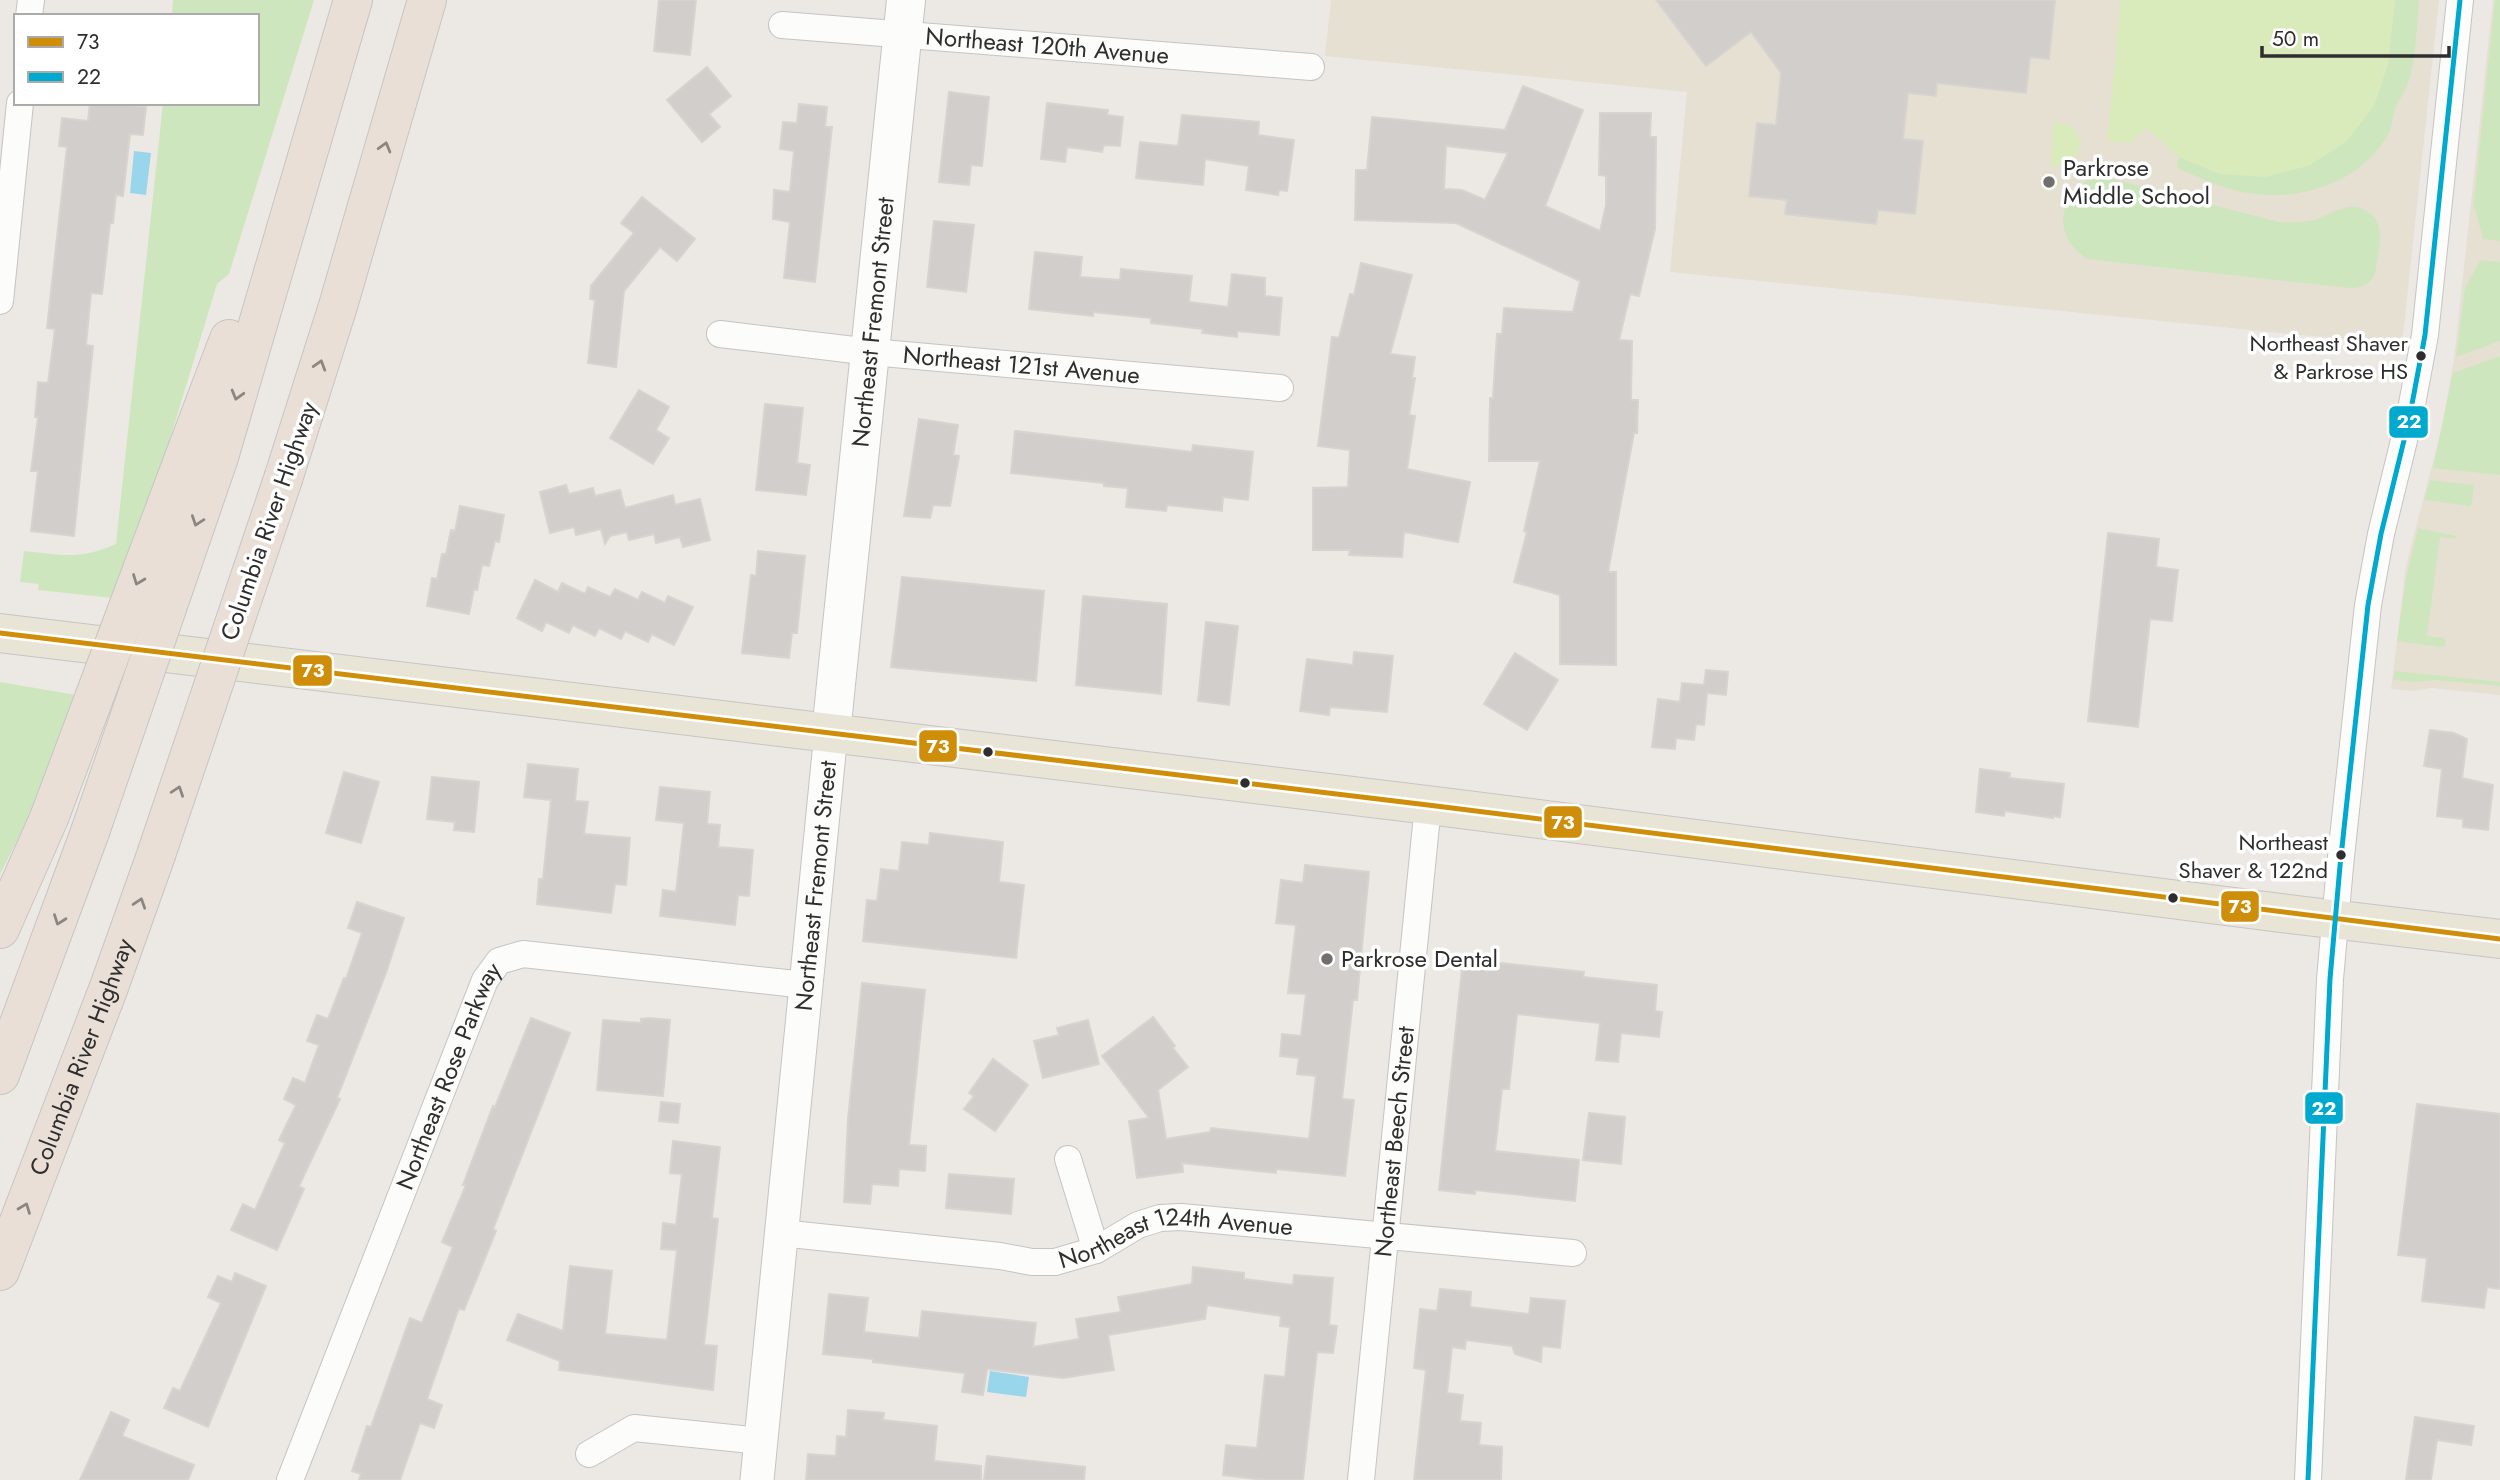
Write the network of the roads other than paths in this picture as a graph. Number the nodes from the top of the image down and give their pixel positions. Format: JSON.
{"nodes":[{"id":1,"x":351,"y":0,"type":"edge"},
{"id":2,"x":426,"y":0,"type":"edge"},
{"id":3,"x":2460,"y":0,"type":"edge"},
{"id":4,"x":905,"y":17,"type":"edge"},
{"id":5,"x":782,"y":25,"type":"dead end"},
{"id":6,"x":1311,"y":67,"type":"dead end"},
{"id":7,"x":20,"y":105,"type":"edge"},
{"id":8,"x":0,"y":301,"type":"edge"},
{"id":9,"x":720,"y":334,"type":"dead end"},
{"id":10,"x":871,"y":352,"type":"junction"},
{"id":11,"x":1280,"y":388,"type":"dead end"},
{"id":12,"x":203,"y":452,"type":"junction"},
{"id":13,"x":0,"y":633,"type":"edge"},
{"id":14,"x":831,"y":733,"type":"junction"},
{"id":15,"x":1428,"y":805,"type":"junction"},
{"id":16,"x":2334,"y":919,"type":"junction"},
{"id":17,"x":0,"y":929,"type":"edge"},
{"id":18,"x":2500,"y":939,"type":"edge"},
{"id":19,"x":805,"y":985,"type":"junction"},
{"id":20,"x":0,"y":1076,"type":"edge"},
{"id":21,"x":1069,"y":1159,"type":"dead end"},
{"id":22,"x":781,"y":1233,"type":"junction"},
{"id":23,"x":1385,"y":1234,"type":"junction"},
{"id":24,"x":1096,"y":1250,"type":"junction"},
{"id":25,"x":1573,"y":1253,"type":"dead end"},
{"id":26,"x":0,"y":1271,"type":"edge"},
{"id":27,"x":761,"y":1441,"type":"junction"},
{"id":28,"x":589,"y":1454,"type":"dead end"},
{"id":29,"x":290,"y":1480,"type":"edge"},
{"id":30,"x":757,"y":1480,"type":"edge"},
{"id":31,"x":1361,"y":1480,"type":"edge"},
{"id":32,"x":2308,"y":1480,"type":"edge"}],
"edges":[{"from":1,"to":12,"type":"highway","one_way":true},
{"from":26,"to":2,"type":"highway","name":"Columbia River Highway","one_way":true,"bridge":true},
{"from":3,"to":16,"type":"street"},
{"from":4,"to":5,"type":"street","name":"Northeast 120th Avenue"},
{"from":4,"to":6,"type":"street","name":"Northeast 120th Avenue"},
{"from":4,"to":10,"type":"main road","name":"Northeast Fremont Street"},
{"from":7,"to":8,"type":"street"},
{"from":9,"to":10,"type":"street","name":"Northeast 121st Avenue"},
{"from":10,"to":11,"type":"street","name":"Northeast 121st Avenue"},
{"from":10,"to":14,"type":"main road","name":"Northeast Fremont Street"},
{"from":12,"to":17,"type":"highway","one_way":true,"bridge":true},
{"from":12,"to":20,"type":"highway","one_way":true,"bridge":true},
{"from":13,"to":14,"type":"main road"},
{"from":14,"to":15,"type":"main road"},
{"from":14,"to":19,"type":"street","name":"Northeast Fremont Street"},
{"from":15,"to":16,"type":"main road"},
{"from":15,"to":23,"type":"street","name":"Northeast Beech Street"},
{"from":16,"to":18,"type":"main road"},
{"from":16,"to":32,"type":"street"},
{"from":19,"to":22,"type":"street","name":"Northeast Fremont Street"},
{"from":19,"to":29,"type":"street","name":"Northeast Rose Parkway"},
{"from":21,"to":24,"type":"street"},
{"from":22,"to":24,"type":"street","name":"Northeast 124th Avenue"},
{"from":22,"to":27,"type":"street","name":"Northeast Fremont Street"},
{"from":23,"to":24,"type":"street","name":"Northeast 124th Avenue"},
{"from":23,"to":25,"type":"street","name":"Northeast 124th Avenue"},
{"from":23,"to":31,"type":"street","name":"Northeast Beech Street"},
{"from":27,"to":28,"type":"street"},
{"from":27,"to":30,"type":"street","name":"Northeast Fremont Street"}]}
